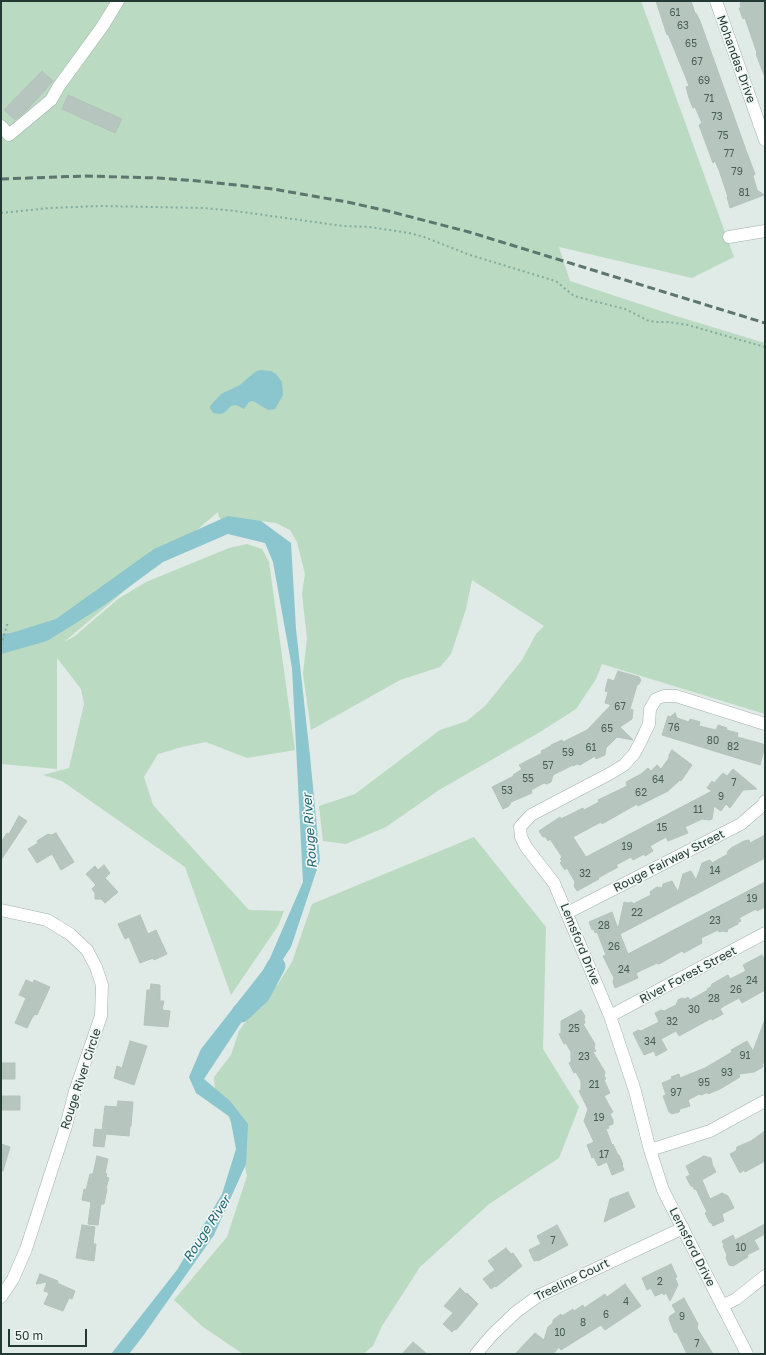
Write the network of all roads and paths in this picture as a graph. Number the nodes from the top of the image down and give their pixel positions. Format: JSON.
{"nodes":[{"id":1,"x":118,"y":1,"type":"edge"},
{"id":2,"x":716,"y":1,"type":"edge"},
{"id":3,"x":1,"y":126,"type":"edge"},
{"id":4,"x":765,"y":140,"type":"edge"},
{"id":5,"x":1,"y":212,"type":"edge"},
{"id":6,"x":765,"y":231,"type":"edge"},
{"id":7,"x":729,"y":237,"type":"dead end"},
{"id":8,"x":765,"y":347,"type":"edge"},
{"id":9,"x":8,"y":622,"type":"dead end"},
{"id":10,"x":1,"y":646,"type":"edge"},
{"id":11,"x":765,"y":724,"type":"edge"},
{"id":12,"x":765,"y":801,"type":"edge"},
{"id":13,"x":1,"y":910,"type":"edge"},
{"id":14,"x":567,"y":913,"type":"junction"},
{"id":15,"x":765,"y":933,"type":"edge"},
{"id":16,"x":610,"y":1016,"type":"junction"},
{"id":17,"x":765,"y":1101,"type":"edge"},
{"id":18,"x":650,"y":1150,"type":"junction"},
{"id":19,"x":683,"y":1228,"type":"junction"},
{"id":20,"x":765,"y":1276,"type":"edge"},
{"id":21,"x":1,"y":1297,"type":"edge"},
{"id":22,"x":722,"y":1306,"type":"junction"},
{"id":23,"x":476,"y":1354,"type":"edge"},
{"id":24,"x":747,"y":1354,"type":"edge"}],
"edges":[{"from":1,"to":3,"type":"street"},
{"from":2,"to":4,"type":"street","name":"Mohandas Drive"},
{"from":5,"to":8,"type":"path"},
{"from":6,"to":7,"type":"street"},
{"from":9,"to":10,"type":"path"},
{"from":11,"to":14,"type":"street","name":"Lemsford Drive"},
{"from":12,"to":14,"type":"street","name":"Rouge Fairway Street"},
{"from":13,"to":21,"type":"street","name":"Rouge River Circle"},
{"from":14,"to":16,"type":"street","name":"Lemsford Drive"},
{"from":15,"to":16,"type":"street","name":"River Forest Street"},
{"from":16,"to":18,"type":"street","name":"Lemsford Drive"},
{"from":17,"to":18,"type":"street"},
{"from":18,"to":19,"type":"street","name":"Lemsford Drive"},
{"from":19,"to":22,"type":"street","name":"Lemsford Drive"},
{"from":19,"to":23,"type":"street","name":"Treeline Court"},
{"from":20,"to":22,"type":"street"},
{"from":22,"to":24,"type":"street","name":"Lemsford Drive"}]}
